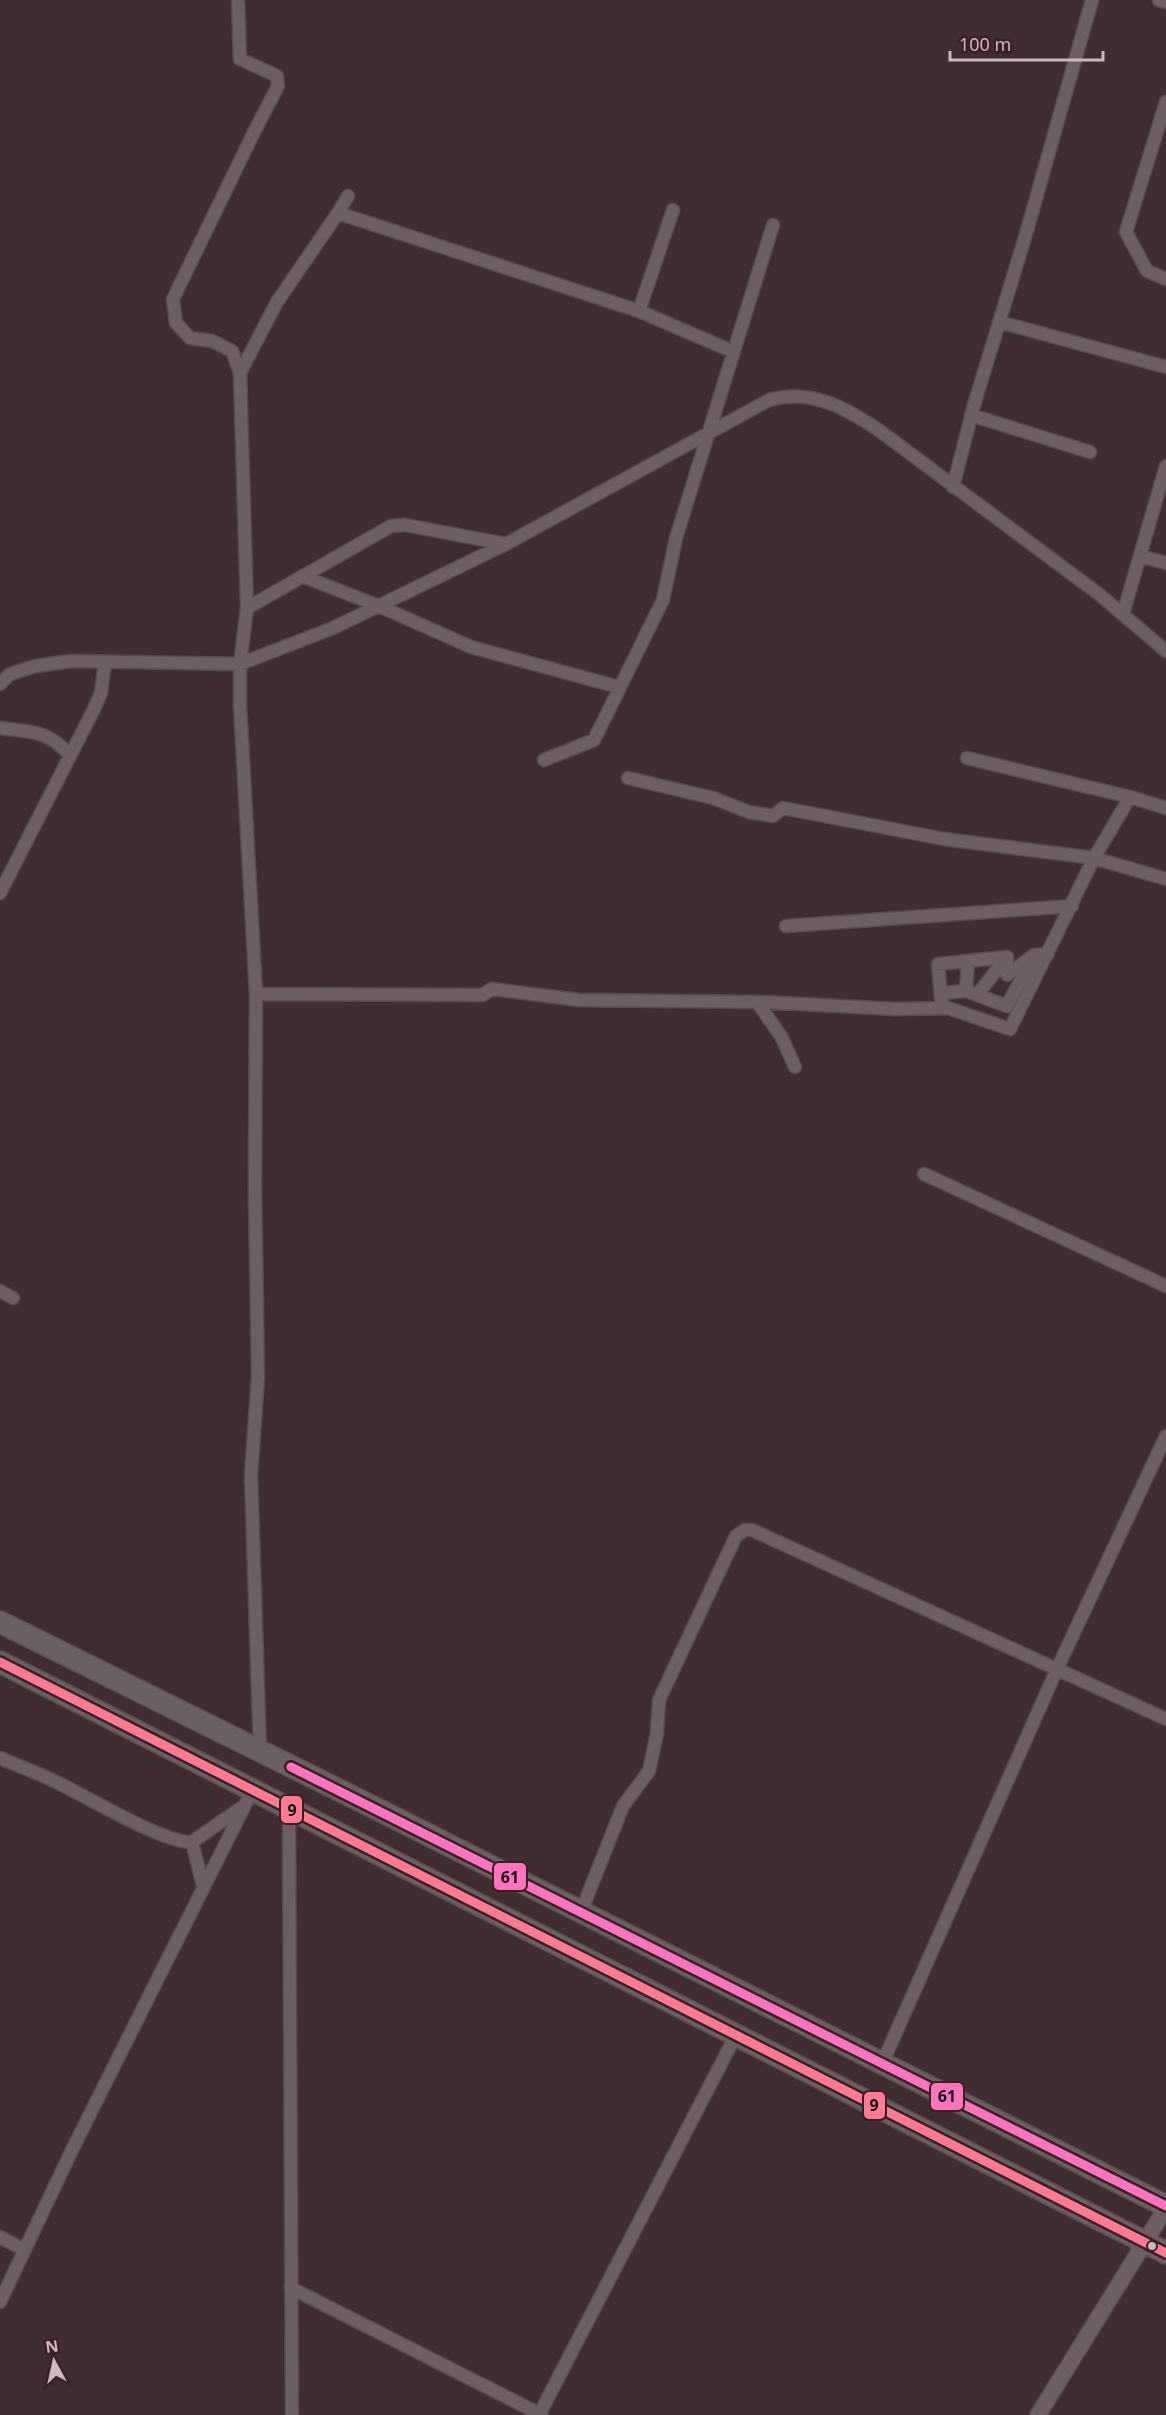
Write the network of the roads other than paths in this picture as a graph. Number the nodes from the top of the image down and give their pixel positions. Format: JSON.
{"nodes":[{"id":1,"x":237,"y":0,"type":"edge"},
{"id":2,"x":1092,"y":0,"type":"edge"},
{"id":3,"x":1159,"y":0,"type":"edge"},
{"id":4,"x":1166,"y":2,"type":"edge"},
{"id":5,"x":1166,"y":102,"type":"edge"},
{"id":6,"x":348,"y":196,"type":"dead end"},
{"id":7,"x":674,"y":210,"type":"dead end"},
{"id":8,"x":338,"y":213,"type":"junction"},
{"id":9,"x":773,"y":225,"type":"dead end"},
{"id":10,"x":1166,"y":279,"type":"edge"},
{"id":11,"x":639,"y":311,"type":"junction"},
{"id":12,"x":999,"y":322,"type":"junction"},
{"id":13,"x":734,"y":352,"type":"junction"},
{"id":14,"x":1166,"y":367,"type":"edge"},
{"id":15,"x":240,"y":373,"type":"junction"},
{"id":16,"x":971,"y":415,"type":"junction"},
{"id":17,"x":710,"y":432,"type":"junction"},
{"id":18,"x":1090,"y":452,"type":"dead end"},
{"id":19,"x":1166,"y":465,"type":"edge"},
{"id":20,"x":953,"y":487,"type":"junction"},
{"id":21,"x":506,"y":544,"type":"junction"},
{"id":22,"x":1140,"y":556,"type":"junction"},
{"id":23,"x":1166,"y":562,"type":"edge"},
{"id":24,"x":302,"y":576,"type":"junction"},
{"id":25,"x":379,"y":606,"type":"junction"},
{"id":26,"x":247,"y":608,"type":"junction"},
{"id":27,"x":1123,"y":614,"type":"junction"},
{"id":28,"x":1166,"y":651,"type":"edge"},
{"id":29,"x":105,"y":662,"type":"junction"},
{"id":30,"x":240,"y":664,"type":"junction"},
{"id":31,"x":0,"y":684,"type":"edge"},
{"id":32,"x":619,"y":687,"type":"junction"},
{"id":33,"x":0,"y":728,"type":"edge"},
{"id":34,"x":70,"y":756,"type":"junction"},
{"id":35,"x":967,"y":758,"type":"dead end"},
{"id":36,"x":544,"y":760,"type":"dead end"},
{"id":37,"x":628,"y":778,"type":"dead end"},
{"id":38,"x":1130,"y":796,"type":"junction"},
{"id":39,"x":1166,"y":808,"type":"edge"},
{"id":40,"x":1094,"y":858,"type":"junction"},
{"id":41,"x":1166,"y":879,"type":"edge"},
{"id":42,"x":0,"y":893,"type":"edge"},
{"id":43,"x":1072,"y":906,"type":"junction"},
{"id":44,"x":786,"y":927,"type":"dead end"},
{"id":45,"x":1048,"y":954,"type":"junction"},
{"id":46,"x":1034,"y":955,"type":"junction"},
{"id":47,"x":1007,"y":957,"type":"junction"},
{"id":48,"x":968,"y":961,"type":"junction"},
{"id":49,"x":940,"y":993,"type":"junction"},
{"id":50,"x":971,"y":993,"type":"junction"},
{"id":51,"x":256,"y":994,"type":"junction"},
{"id":52,"x":757,"y":1002,"type":"junction"},
{"id":53,"x":942,"y":1008,"type":"junction"},
{"id":54,"x":795,"y":1067,"type":"dead end"},
{"id":55,"x":924,"y":1174,"type":"dead end"},
{"id":56,"x":1166,"y":1286,"type":"edge"},
{"id":57,"x":0,"y":1291,"type":"edge"},
{"id":58,"x":13,"y":1298,"type":"dead end"},
{"id":59,"x":1166,"y":1436,"type":"edge"},
{"id":60,"x":0,"y":1622,"type":"edge"},
{"id":61,"x":0,"y":1662,"type":"edge"},
{"id":62,"x":1057,"y":1669,"type":"junction"},
{"id":63,"x":1166,"y":1719,"type":"edge"},
{"id":64,"x":260,"y":1752,"type":"junction"},
{"id":65,"x":0,"y":1758,"type":"edge"},
{"id":66,"x":253,"y":1789,"type":"junction"},
{"id":67,"x":242,"y":1808,"type":"junction"},
{"id":68,"x":289,"y":1808,"type":"junction"},
{"id":69,"x":192,"y":1842,"type":"junction"},
{"id":70,"x":203,"y":1886,"type":"junction"},
{"id":71,"x":581,"y":1912,"type":"junction"},
{"id":72,"x":736,"y":2035,"type":"junction"},
{"id":73,"x":882,"y":2064,"type":"junction"},
{"id":74,"x":1166,"y":2207,"type":"edge"},
{"id":75,"x":0,"y":2237,"type":"edge"},
{"id":76,"x":1144,"y":2242,"type":"junction"},
{"id":77,"x":25,"y":2250,"type":"junction"},
{"id":78,"x":1166,"y":2253,"type":"edge"},
{"id":79,"x":291,"y":2288,"type":"junction"},
{"id":80,"x":0,"y":2302,"type":"edge"},
{"id":81,"x":292,"y":2415,"type":"edge"},
{"id":82,"x":540,"y":2415,"type":"edge"},
{"id":83,"x":1038,"y":2415,"type":"edge"}],
"edges":[{"from":1,"to":15,"type":"street"},
{"from":2,"to":12,"type":"street"},
{"from":3,"to":4,"type":"street"},
{"from":5,"to":10,"type":"street"},
{"from":6,"to":8,"type":"street"},
{"from":7,"to":11,"type":"street"},
{"from":8,"to":11,"type":"street"},
{"from":8,"to":15,"type":"street"},
{"from":9,"to":13,"type":"street"},
{"from":11,"to":13,"type":"street"},
{"from":12,"to":14,"type":"street"},
{"from":12,"to":16,"type":"street"},
{"from":13,"to":17,"type":"street"},
{"from":15,"to":26,"type":"street"},
{"from":16,"to":18,"type":"street"},
{"from":16,"to":20,"type":"street"},
{"from":17,"to":20,"type":"street"},
{"from":17,"to":21,"type":"street"},
{"from":17,"to":32,"type":"street"},
{"from":19,"to":22,"type":"street"},
{"from":20,"to":27,"type":"street"},
{"from":21,"to":24,"type":"street"},
{"from":21,"to":25,"type":"street"},
{"from":22,"to":23,"type":"street"},
{"from":22,"to":27,"type":"street"},
{"from":24,"to":25,"type":"street"},
{"from":24,"to":26,"type":"street"},
{"from":25,"to":30,"type":"street"},
{"from":25,"to":32,"type":"street"},
{"from":26,"to":30,"type":"street"},
{"from":27,"to":28,"type":"street"},
{"from":29,"to":30,"type":"street"},
{"from":29,"to":31,"type":"street"},
{"from":29,"to":34,"type":"street"},
{"from":30,"to":51,"type":"street"},
{"from":32,"to":36,"type":"street"},
{"from":33,"to":34,"type":"street"},
{"from":34,"to":42,"type":"street"},
{"from":35,"to":38,"type":"street"},
{"from":37,"to":40,"type":"street"},
{"from":38,"to":39,"type":"street"},
{"from":38,"to":40,"type":"street"},
{"from":40,"to":41,"type":"street"},
{"from":40,"to":43,"type":"street"},
{"from":43,"to":44,"type":"street"},
{"from":43,"to":45,"type":"street"},
{"from":45,"to":46,"type":"street"},
{"from":45,"to":53,"type":"street"},
{"from":46,"to":47,"type":"street"},
{"from":46,"to":50,"type":"street"},
{"from":47,"to":48,"type":"street"},
{"from":47,"to":50,"type":"street"},
{"from":48,"to":49,"type":"street"},
{"from":48,"to":50,"type":"street"},
{"from":49,"to":50,"type":"street"},
{"from":49,"to":53,"type":"street"},
{"from":51,"to":52,"type":"street"},
{"from":51,"to":64,"type":"street"},
{"from":52,"to":53,"type":"street"},
{"from":52,"to":54,"type":"street"},
{"from":55,"to":56,"type":"street"},
{"from":57,"to":58,"type":"street"},
{"from":59,"to":62,"type":"street"},
{"from":60,"to":64,"type":"highway"},
{"from":61,"to":66,"type":"highway"},
{"from":62,"to":63,"type":"street"},
{"from":62,"to":71,"type":"street"},
{"from":62,"to":73,"type":"street"},
{"from":64,"to":71,"type":"highway"},
{"from":65,"to":69,"type":"street"},
{"from":66,"to":67,"type":"street"},
{"from":66,"to":68,"type":"highway"},
{"from":67,"to":69,"type":"street"},
{"from":67,"to":70,"type":"street"},
{"from":68,"to":72,"type":"highway"},
{"from":68,"to":79,"type":"street"},
{"from":69,"to":70,"type":"street"},
{"from":70,"to":77,"type":"street"},
{"from":71,"to":73,"type":"highway"},
{"from":72,"to":76,"type":"highway"},
{"from":72,"to":82,"type":"street"},
{"from":73,"to":74,"type":"highway"},
{"from":74,"to":76,"type":"street"},
{"from":75,"to":77,"type":"street"},
{"from":76,"to":78,"type":"highway"},
{"from":76,"to":83,"type":"street"},
{"from":77,"to":80,"type":"street"},
{"from":79,"to":81,"type":"street"},
{"from":79,"to":82,"type":"street"}]}
